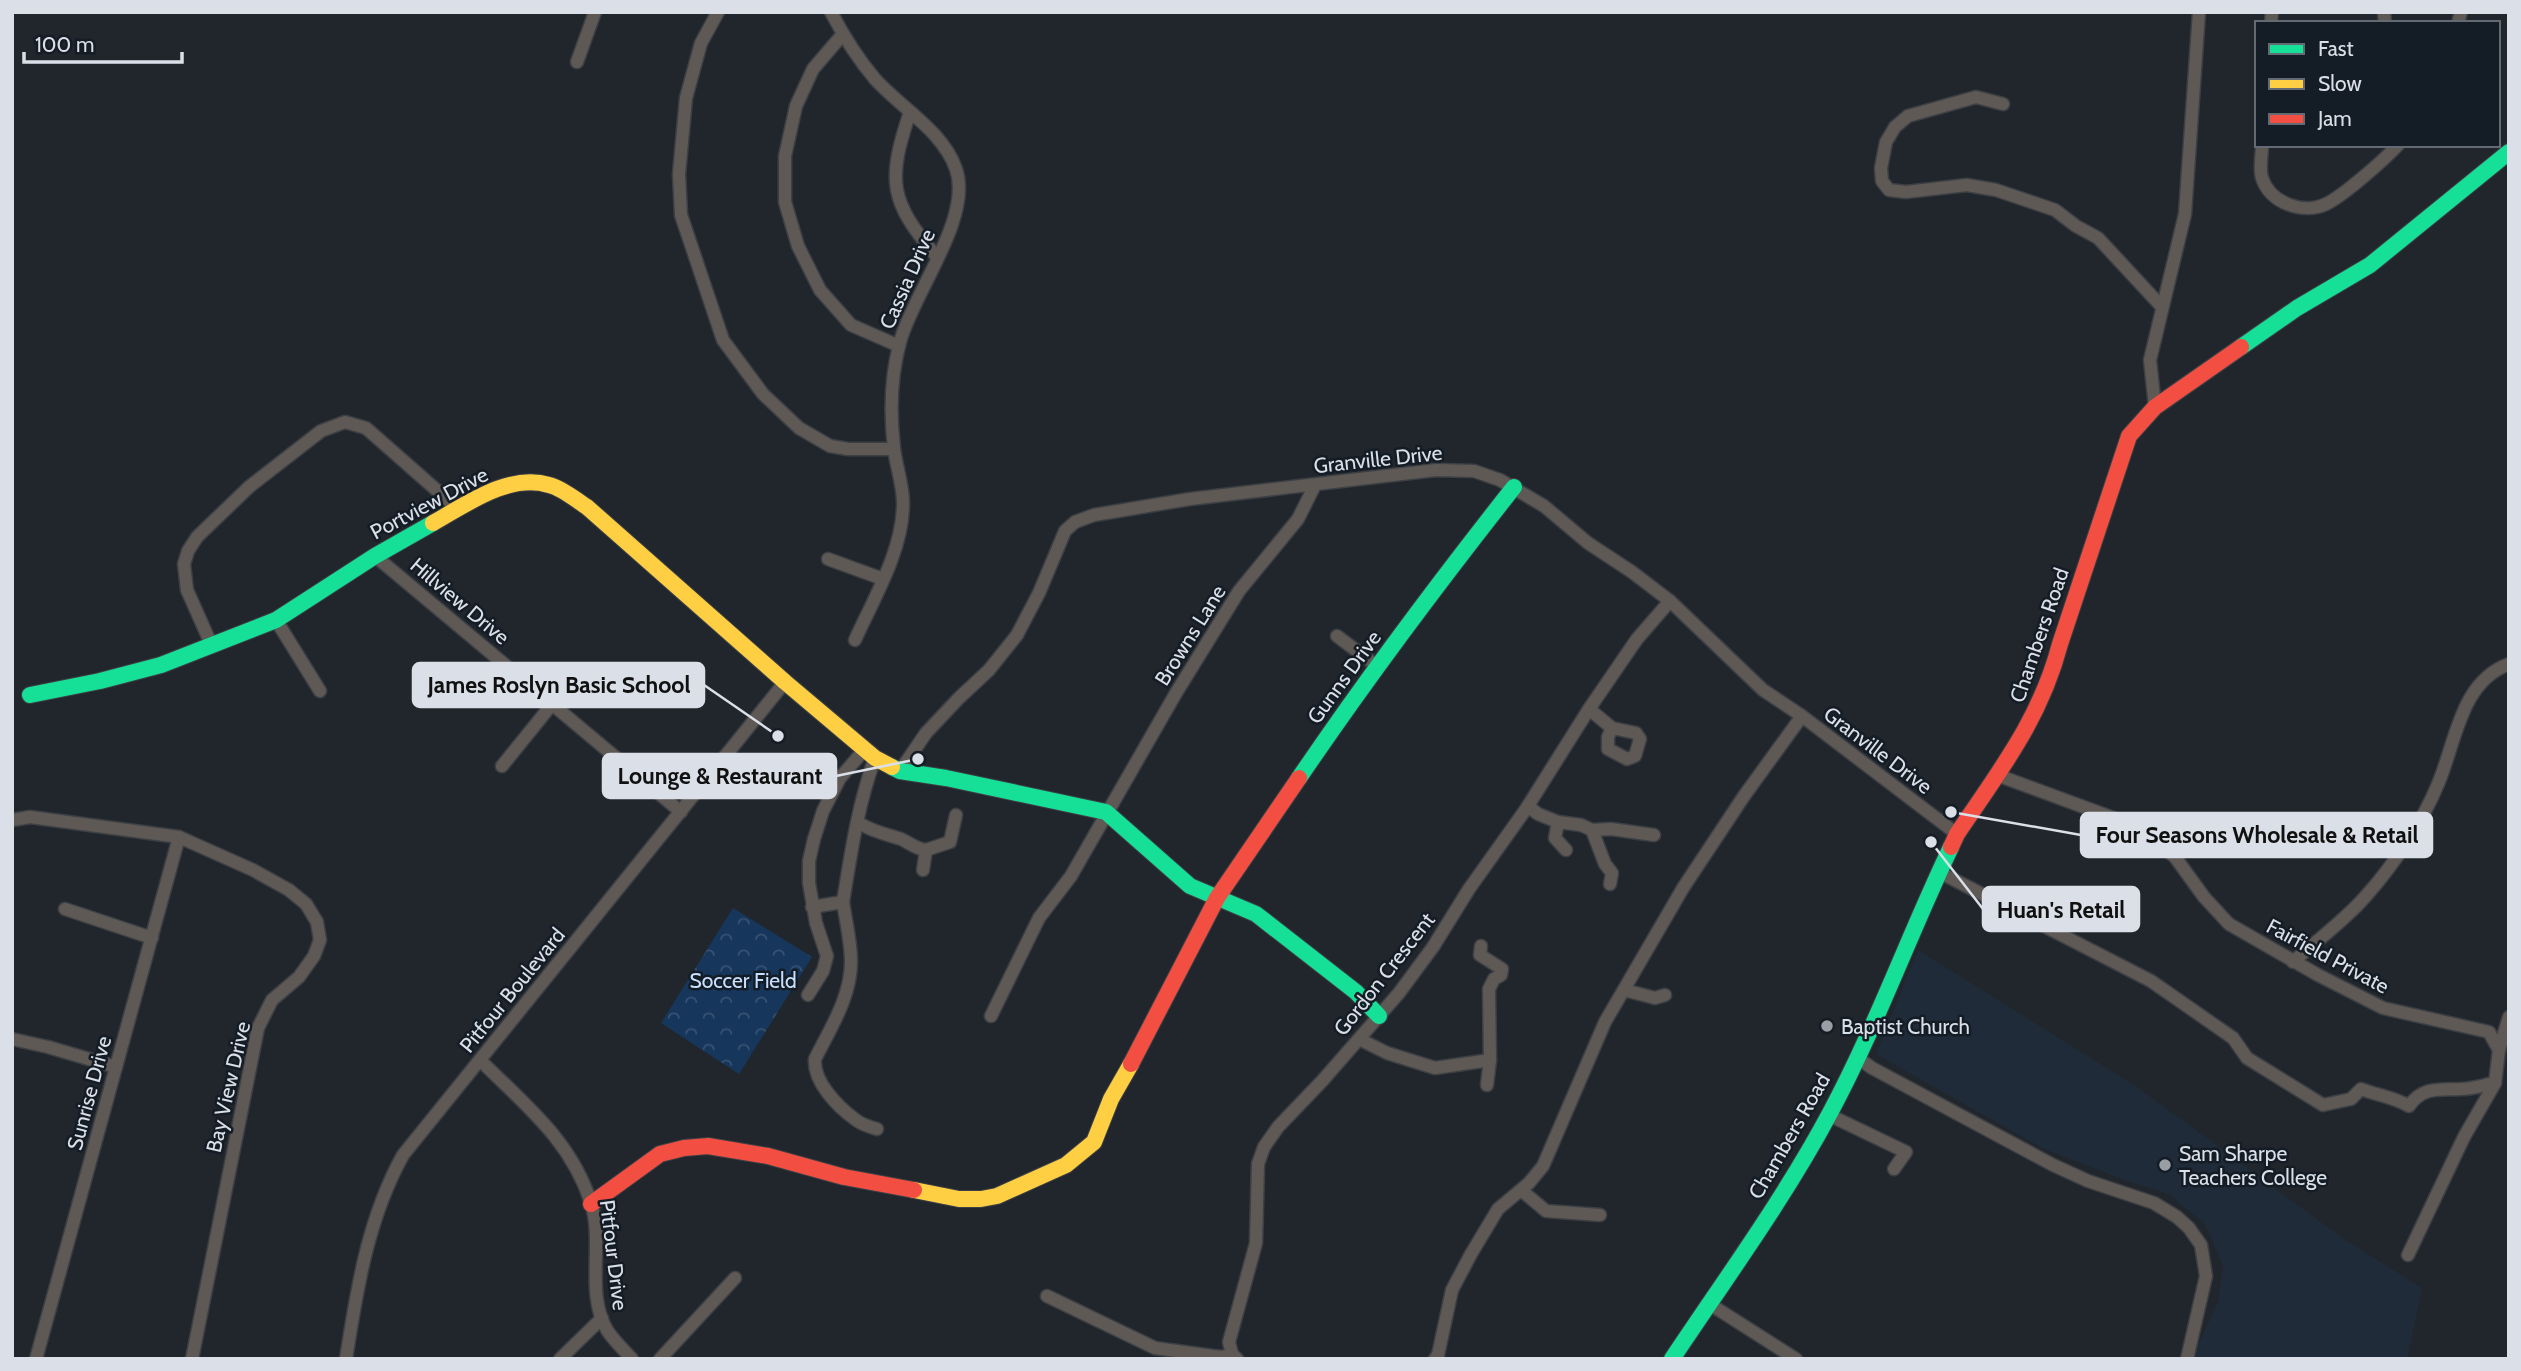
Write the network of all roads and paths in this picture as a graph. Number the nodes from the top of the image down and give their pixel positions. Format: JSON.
{"nodes":[{"id":1,"x":595,"y":12,"type":"edge"},
{"id":2,"x":718,"y":12,"type":"edge"},
{"id":3,"x":831,"y":12,"type":"edge"},
{"id":4,"x":2200,"y":12,"type":"edge"},
{"id":5,"x":843,"y":34,"type":"junction"},
{"id":6,"x":577,"y":62,"type":"dead end"},
{"id":7,"x":2003,"y":104,"type":"dead end"},
{"id":8,"x":910,"y":112,"type":"junction"},
{"id":9,"x":2262,"y":147,"type":"edge"},
{"id":10,"x":2396,"y":147,"type":"edge"},
{"id":11,"x":2509,"y":152,"type":"edge"},
{"id":12,"x":937,"y":257,"type":"junction"},
{"id":13,"x":2162,"y":307,"type":"junction"},
{"id":14,"x":899,"y":346,"type":"junction"},
{"id":15,"x":2155,"y":407,"type":"junction"},
{"id":16,"x":894,"y":449,"type":"junction"},
{"id":17,"x":1315,"y":485,"type":"junction"},
{"id":18,"x":1514,"y":487,"type":"junction"},
{"id":19,"x":458,"y":509,"type":"junction"},
{"id":20,"x":375,"y":556,"type":"junction"},
{"id":21,"x":828,"y":559,"type":"dead end"},
{"id":22,"x":883,"y":579,"type":"junction"},
{"id":23,"x":1670,"y":601,"type":"junction"},
{"id":24,"x":276,"y":620,"type":"junction"},
{"id":25,"x":1337,"y":636,"type":"dead end"},
{"id":26,"x":855,"y":640,"type":"dead end"},
{"id":27,"x":212,"y":646,"type":"junction"},
{"id":28,"x":2509,"y":664,"type":"edge"},
{"id":29,"x":1377,"y":666,"type":"junction"},
{"id":30,"x":785,"y":682,"type":"junction"},
{"id":31,"x":320,"y":691,"type":"dead end"},
{"id":32,"x":30,"y":695,"type":"dead end"},
{"id":33,"x":553,"y":703,"type":"junction"},
{"id":34,"x":1589,"y":709,"type":"junction"},
{"id":35,"x":1802,"y":716,"type":"junction"},
{"id":36,"x":1612,"y":728,"type":"dead end"},
{"id":37,"x":870,"y":753,"type":"junction"},
{"id":38,"x":502,"y":766,"type":"dead end"},
{"id":39,"x":900,"y":771,"type":"junction"},
{"id":40,"x":1997,"y":775,"type":"junction"},
{"id":41,"x":1528,"y":806,"type":"junction"},
{"id":42,"x":1107,"y":812,"type":"junction"},
{"id":43,"x":681,"y":813,"type":"junction"},
{"id":44,"x":956,"y":816,"type":"dead end"},
{"id":45,"x":12,"y":820,"type":"edge"},
{"id":46,"x":1558,"y":822,"type":"junction"},
{"id":47,"x":859,"y":823,"type":"junction"},
{"id":48,"x":1592,"y":830,"type":"junction"},
{"id":49,"x":1957,"y":834,"type":"junction"},
{"id":50,"x":1654,"y":835,"type":"dead end"},
{"id":51,"x":179,"y":837,"type":"junction"},
{"id":52,"x":926,"y":850,"type":"junction"},
{"id":53,"x":1566,"y":850,"type":"dead end"},
{"id":54,"x":923,"y":870,"type":"dead end"},
{"id":55,"x":1939,"y":872,"type":"junction"},
{"id":56,"x":1610,"y":884,"type":"dead end"},
{"id":57,"x":1217,"y":898,"type":"junction"},
{"id":58,"x":843,"y":902,"type":"junction"},
{"id":59,"x":812,"y":906,"type":"junction"},
{"id":60,"x":65,"y":909,"type":"dead end"},
{"id":61,"x":152,"y":937,"type":"junction"},
{"id":62,"x":1481,"y":946,"type":"dead end"},
{"id":63,"x":2293,"y":962,"type":"junction"},
{"id":64,"x":1624,"y":990,"type":"junction"},
{"id":65,"x":808,"y":995,"type":"dead end"},
{"id":66,"x":1665,"y":995,"type":"dead end"},
{"id":67,"x":991,"y":1016,"type":"dead end"},
{"id":68,"x":1379,"y":1016,"type":"junction"},
{"id":69,"x":2509,"y":1017,"type":"edge"},
{"id":70,"x":12,"y":1039,"type":"edge"},
{"id":71,"x":1359,"y":1039,"type":"junction"},
{"id":72,"x":2499,"y":1050,"type":"junction"},
{"id":73,"x":1858,"y":1058,"type":"junction"},
{"id":74,"x":480,"y":1060,"type":"junction"},
{"id":75,"x":1490,"y":1060,"type":"junction"},
{"id":76,"x":116,"y":1067,"type":"junction"},
{"id":77,"x":2495,"y":1083,"type":"junction"},
{"id":78,"x":1487,"y":1086,"type":"dead end"},
{"id":79,"x":1829,"y":1115,"type":"junction"},
{"id":80,"x":877,"y":1129,"type":"dead end"},
{"id":81,"x":1894,"y":1170,"type":"dead end"},
{"id":82,"x":1521,"y":1190,"type":"junction"},
{"id":83,"x":592,"y":1204,"type":"junction"},
{"id":84,"x":1600,"y":1215,"type":"dead end"},
{"id":85,"x":2408,"y":1255,"type":"dead end"},
{"id":86,"x":735,"y":1278,"type":"dead end"},
{"id":87,"x":1047,"y":1296,"type":"dead end"},
{"id":88,"x":1708,"y":1303,"type":"junction"},
{"id":89,"x":601,"y":1318,"type":"junction"},
{"id":90,"x":1235,"y":1356,"type":"edge"},
{"id":91,"x":36,"y":1359,"type":"edge"},
{"id":92,"x":192,"y":1359,"type":"edge"},
{"id":93,"x":346,"y":1359,"type":"edge"},
{"id":94,"x":559,"y":1359,"type":"edge"},
{"id":95,"x":632,"y":1359,"type":"edge"},
{"id":96,"x":660,"y":1359,"type":"edge"},
{"id":97,"x":1435,"y":1359,"type":"edge"},
{"id":98,"x":1672,"y":1359,"type":"edge"},
{"id":99,"x":1796,"y":1359,"type":"edge"},
{"id":100,"x":2187,"y":1359,"type":"edge"}],
"edges":[{"from":1,"to":6,"type":"street"},
{"from":2,"to":16,"type":"street"},
{"from":3,"to":5,"type":"street","name":"Cassia Drive"},
{"from":4,"to":13,"type":"street"},
{"from":5,"to":8,"type":"street","name":"Cassia Drive"},
{"from":5,"to":14,"type":"street"},
{"from":7,"to":13,"type":"street"},
{"from":8,"to":12,"type":"street"},
{"from":8,"to":12,"type":"street","name":"Cassia Drive"},
{"from":9,"to":10,"type":"street"},
{"from":11,"to":15,"type":"street","name":"Chambers Road"},
{"from":12,"to":14,"type":"street","name":"Cassia Drive"},
{"from":13,"to":15,"type":"street"},
{"from":14,"to":16,"type":"street","name":"Cassia Drive"},
{"from":15,"to":40,"type":"street","name":"Chambers Road"},
{"from":16,"to":22,"type":"street","name":"Cassia Drive"},
{"from":17,"to":18,"type":"street","name":"Granville Drive"},
{"from":17,"to":39,"type":"street","name":"Granville Drive"},
{"from":17,"to":42,"type":"street","name":"Browns Lane"},
{"from":18,"to":23,"type":"street","name":"Granville Drive"},
{"from":18,"to":29,"type":"street","name":"Gunns Drive"},
{"from":19,"to":20,"type":"street","name":"Portview Drive"},
{"from":19,"to":27,"type":"street"},
{"from":19,"to":30,"type":"street","name":"Portview Drive"},
{"from":20,"to":24,"type":"street","name":"Portview Drive"},
{"from":20,"to":33,"type":"street","name":"Hillview Drive"},
{"from":21,"to":22,"type":"street"},
{"from":22,"to":26,"type":"street","name":"Cassia Drive"},
{"from":23,"to":34,"type":"street","name":"Gordon Crescent"},
{"from":23,"to":35,"type":"street","name":"Granville Drive"},
{"from":24,"to":27,"type":"street","name":"Portview Drive"},
{"from":24,"to":31,"type":"street"},
{"from":25,"to":29,"type":"street"},
{"from":27,"to":32,"type":"street","name":"Portview Drive"},
{"from":28,"to":63,"type":"street"},
{"from":29,"to":57,"type":"street","name":"Gunns Drive"},
{"from":30,"to":37,"type":"street","name":"Portview Drive"},
{"from":30,"to":43,"type":"street","name":"Pitfour Boulevard"},
{"from":33,"to":38,"type":"street"},
{"from":33,"to":43,"type":"street","name":"Hillview Drive"},
{"from":34,"to":36,"type":"street"},
{"from":34,"to":41,"type":"street","name":"Gordon Crescent"},
{"from":35,"to":49,"type":"street","name":"Granville Drive"},
{"from":35,"to":64,"type":"street"},
{"from":37,"to":39,"type":"street","name":"Portview Drive"},
{"from":37,"to":47,"type":"street"},
{"from":37,"to":59,"type":"street"},
{"from":39,"to":42,"type":"street","name":"Portview Drive"},
{"from":40,"to":49,"type":"street","name":"Chambers Road"},
{"from":40,"to":63,"type":"street","name":"Fairfield Private"},
{"from":41,"to":46,"type":"street"},
{"from":41,"to":68,"type":"street","name":"Gordon Crescent"},
{"from":42,"to":57,"type":"street"},
{"from":42,"to":67,"type":"street","name":"Browns Lane"},
{"from":43,"to":74,"type":"street","name":"Pitfour Boulevard"},
{"from":44,"to":52,"type":"street"},
{"from":45,"to":51,"type":"street","name":"Bay View Drive"},
{"from":46,"to":48,"type":"street"},
{"from":46,"to":53,"type":"street"},
{"from":47,"to":52,"type":"street"},
{"from":47,"to":58,"type":"street"},
{"from":48,"to":50,"type":"street"},
{"from":48,"to":56,"type":"street"},
{"from":49,"to":55,"type":"street","name":"Chambers Road"},
{"from":51,"to":61,"type":"street","name":"Sunrise Drive"},
{"from":51,"to":92,"type":"street","name":"Bay View Drive"},
{"from":52,"to":54,"type":"street"},
{"from":55,"to":73,"type":"street","name":"Chambers Road"},
{"from":55,"to":77,"type":"street"},
{"from":57,"to":68,"type":"street"},
{"from":57,"to":83,"type":"street","name":"Gunns Drive"},
{"from":58,"to":59,"type":"street"},
{"from":58,"to":80,"type":"street"},
{"from":59,"to":65,"type":"street"},
{"from":60,"to":61,"type":"street"},
{"from":61,"to":76,"type":"street","name":"Sunrise Drive"},
{"from":62,"to":75,"type":"street"},
{"from":63,"to":72,"type":"street","name":"Fairfield Private"},
{"from":64,"to":66,"type":"street"},
{"from":64,"to":82,"type":"street"},
{"from":68,"to":71,"type":"street","name":"Gordon Crescent"},
{"from":69,"to":72,"type":"street"},
{"from":70,"to":76,"type":"street"},
{"from":71,"to":75,"type":"street"},
{"from":71,"to":90,"type":"street","name":"Gordon Crescent"},
{"from":72,"to":77,"type":"street"},
{"from":73,"to":79,"type":"street","name":"Chambers Road"},
{"from":73,"to":100,"type":"street"},
{"from":74,"to":83,"type":"street","name":"Pitfour Drive"},
{"from":74,"to":93,"type":"street","name":"Pitfour Boulevard"},
{"from":75,"to":78,"type":"street"},
{"from":76,"to":91,"type":"street","name":"Sunrise Drive"},
{"from":77,"to":85,"type":"street"},
{"from":79,"to":81,"type":"street"},
{"from":79,"to":88,"type":"street","name":"Chambers Road"},
{"from":82,"to":84,"type":"street"},
{"from":82,"to":97,"type":"street"},
{"from":83,"to":89,"type":"street","name":"Pitfour Drive"},
{"from":86,"to":96,"type":"street"},
{"from":87,"to":90,"type":"street"},
{"from":88,"to":98,"type":"street","name":"Chambers Road"},
{"from":88,"to":99,"type":"street"},
{"from":89,"to":94,"type":"street"},
{"from":89,"to":95,"type":"street","name":"Pitfour Drive"}]}
